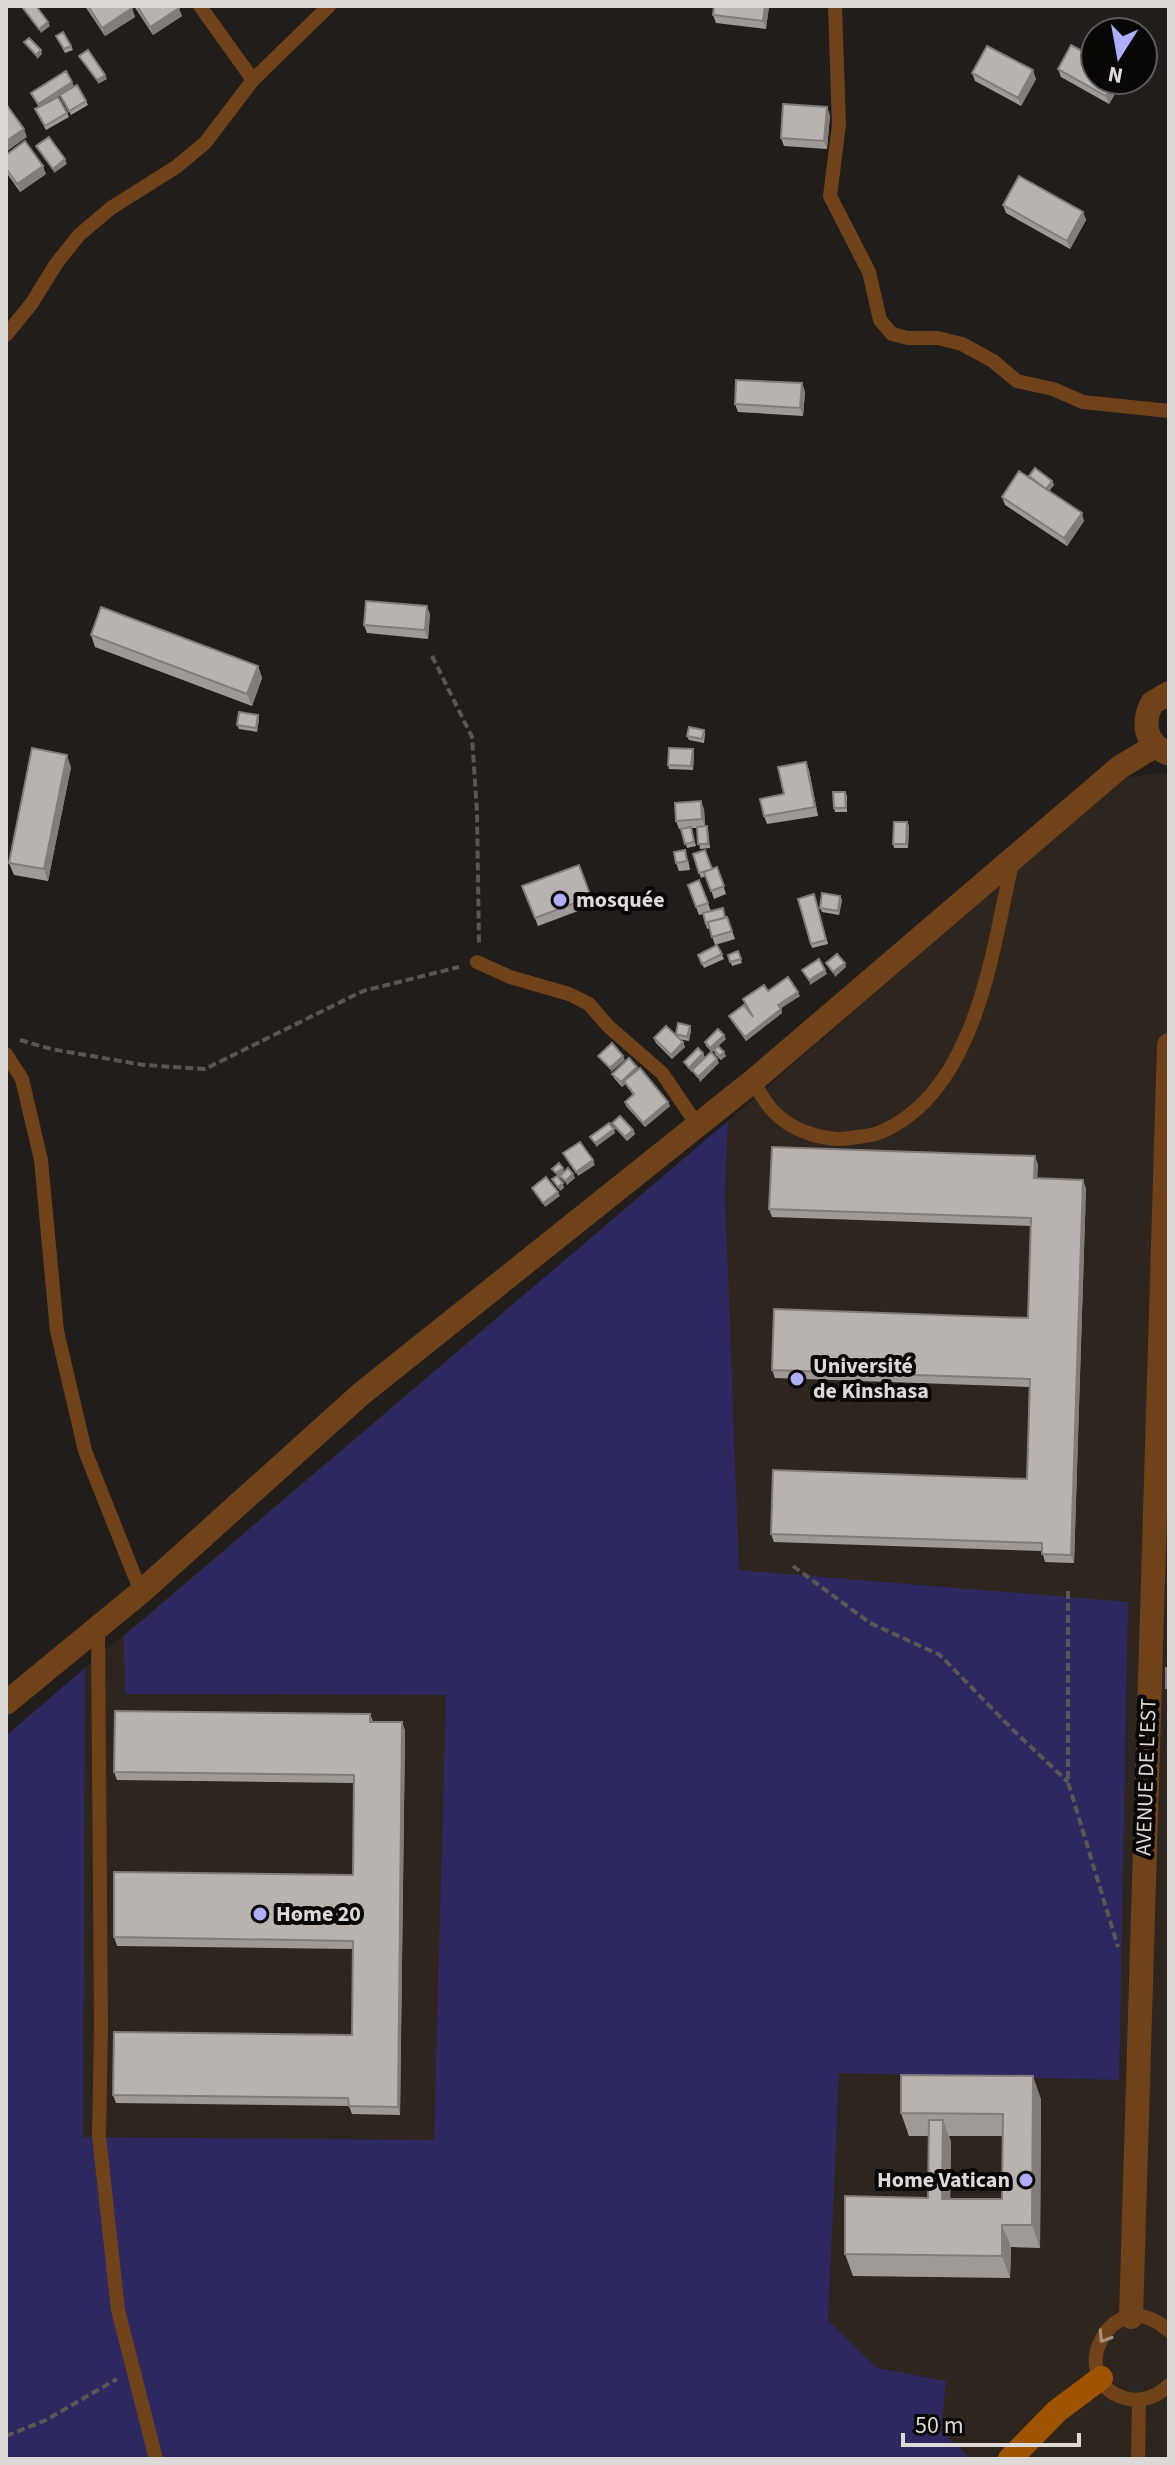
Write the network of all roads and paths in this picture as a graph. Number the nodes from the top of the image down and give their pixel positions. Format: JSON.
{"nodes":[{"id":1,"x":200,"y":6,"type":"edge"},
{"id":2,"x":329,"y":6,"type":"edge"},
{"id":3,"x":835,"y":6,"type":"edge"},
{"id":4,"x":253,"y":80,"type":"junction"},
{"id":5,"x":6,"y":335,"type":"edge"},
{"id":6,"x":1169,"y":411,"type":"edge"},
{"id":7,"x":432,"y":656,"type":"dead end"},
{"id":8,"x":1169,"y":693,"type":"edge"},
{"id":9,"x":1162,"y":750,"type":"edge"},
{"id":10,"x":1012,"y":860,"type":"junction"},
{"id":11,"x":477,"y":962,"type":"junction"},
{"id":12,"x":6,"y":1036,"type":"edge"},
{"id":13,"x":1169,"y":1045,"type":"edge"},
{"id":14,"x":6,"y":1054,"type":"edge"},
{"id":15,"x":753,"y":1081,"type":"junction"},
{"id":16,"x":698,"y":1126,"type":"junction"},
{"id":17,"x":793,"y":1566,"type":"dead end"},
{"id":18,"x":1068,"y":1591,"type":"dead end"},
{"id":19,"x":141,"y":1592,"type":"junction"},
{"id":20,"x":98,"y":1628,"type":"junction"},
{"id":21,"x":6,"y":1703,"type":"edge"},
{"id":22,"x":1158,"y":1718,"type":"edge"},
{"id":23,"x":1068,"y":1782,"type":"junction"},
{"id":24,"x":1121,"y":1955,"type":"dead end"},
{"id":25,"x":1131,"y":2317,"type":"junction"},
{"id":26,"x":1169,"y":2331,"type":"edge"},
{"id":27,"x":132,"y":2370,"type":"junction"},
{"id":28,"x":1101,"y":2378,"type":"junction"},
{"id":29,"x":1169,"y":2385,"type":"edge"},
{"id":30,"x":1139,"y":2400,"type":"junction"},
{"id":31,"x":6,"y":2436,"type":"edge"},
{"id":32,"x":156,"y":2459,"type":"edge"},
{"id":33,"x":1010,"y":2459,"type":"edge"},
{"id":34,"x":1138,"y":2459,"type":"edge"}],
"edges":[{"from":1,"to":4,"type":"lane"},
{"from":2,"to":4,"type":"lane"},
{"from":3,"to":6,"type":"lane"},
{"from":4,"to":5,"type":"lane"},
{"from":7,"to":11,"type":"path"},
{"from":8,"to":9,"type":"street"},
{"from":9,"to":10,"type":"street"},
{"from":10,"to":15,"type":"street"},
{"from":10,"to":15,"type":"lane"},
{"from":11,"to":12,"type":"path"},
{"from":11,"to":16,"type":"lane"},
{"from":13,"to":22,"type":"street","name":"AVENUE DE L'EST"},
{"from":14,"to":19,"type":"lane"},
{"from":15,"to":16,"type":"street"},
{"from":16,"to":19,"type":"street"},
{"from":17,"to":23,"type":"path"},
{"from":18,"to":23,"type":"path"},
{"from":19,"to":20,"type":"street"},
{"from":20,"to":21,"type":"street"},
{"from":20,"to":27,"type":"lane"},
{"from":22,"to":25,"type":"street","name":"AVENUE DE L'EST"},
{"from":23,"to":24,"type":"path"},
{"from":25,"to":26,"type":"lane"},
{"from":25,"to":28,"type":"lane","one_way":true},
{"from":27,"to":31,"type":"path"},
{"from":27,"to":32,"type":"lane"},
{"from":28,"to":30,"type":"lane"},
{"from":28,"to":33,"type":"street"},
{"from":29,"to":30,"type":"lane"},
{"from":30,"to":34,"type":"lane"}]}
